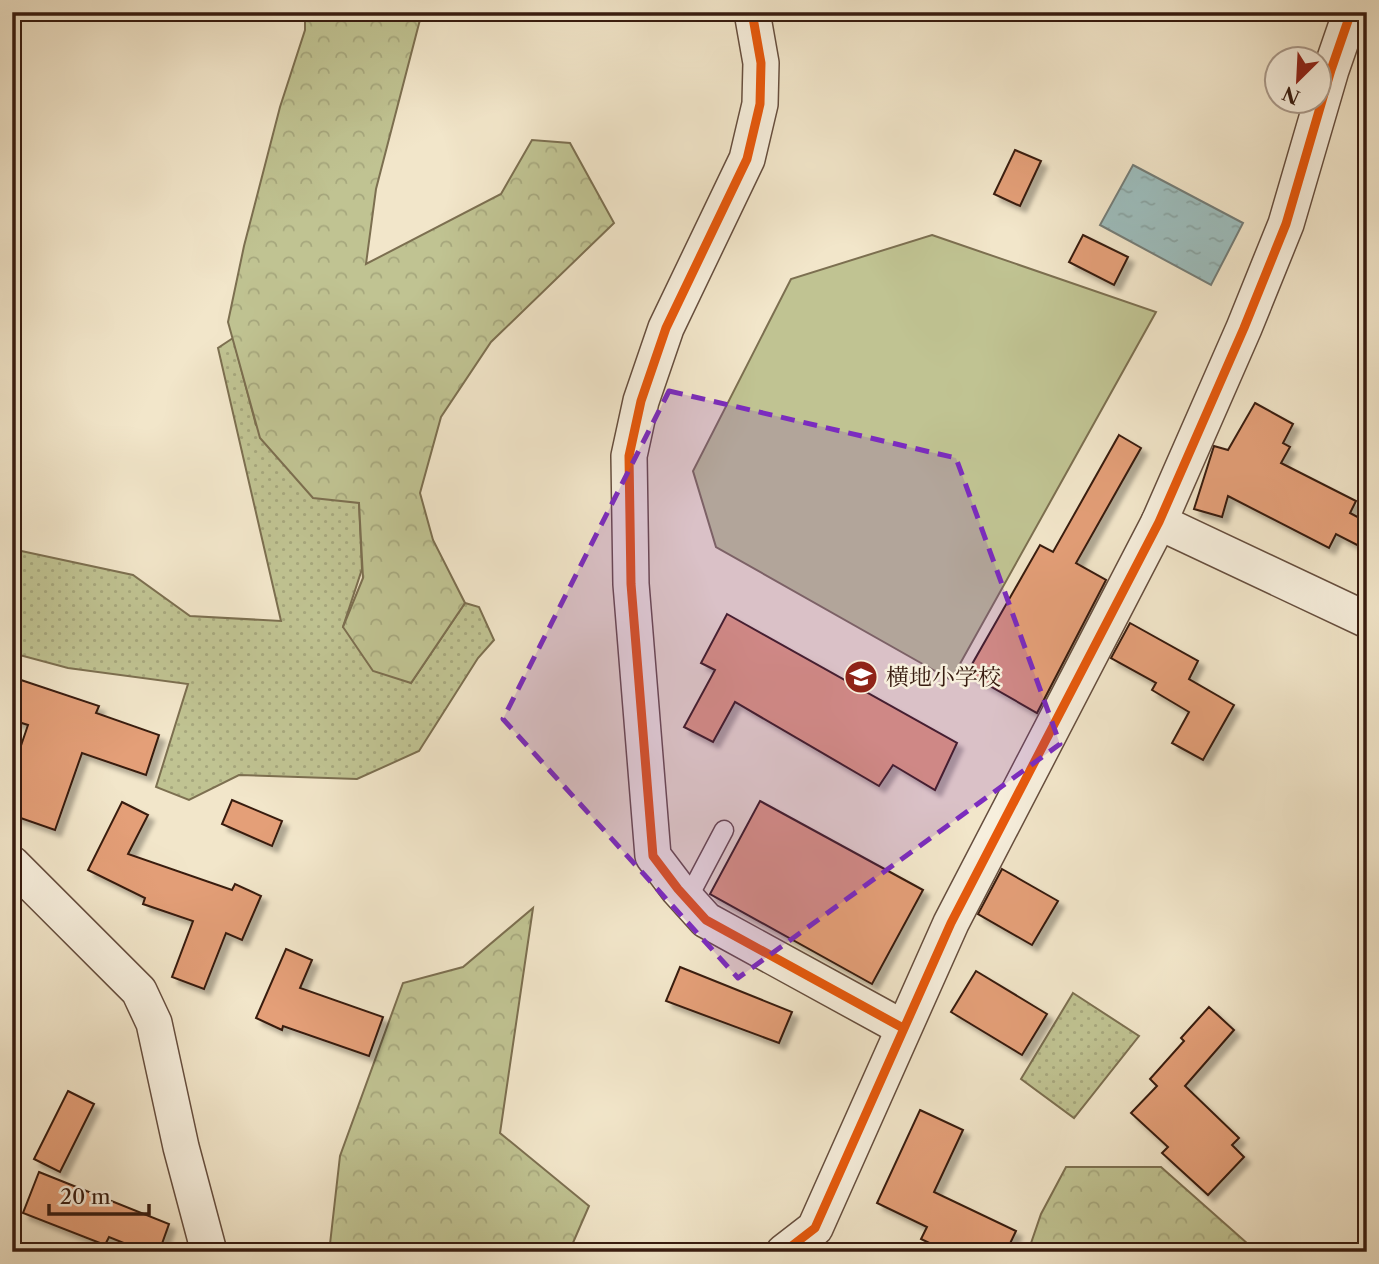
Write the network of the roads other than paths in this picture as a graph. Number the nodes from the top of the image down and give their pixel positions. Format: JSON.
{"nodes":[{"id":1,"x":752,"y":12,"type":"edge"},
{"id":2,"x":1351,"y":12,"type":"edge"},
{"id":3,"x":1159,"y":522,"type":"junction"},
{"id":4,"x":1367,"y":620,"type":"edge"},
{"id":5,"x":724,"y":830,"type":"dead end"},
{"id":6,"x":17,"y":880,"type":"edge"},
{"id":7,"x":687,"y":900,"type":"junction"},
{"id":8,"x":903,"y":1028,"type":"junction"},
{"id":9,"x":209,"y":1252,"type":"edge"},
{"id":10,"x":785,"y":1252,"type":"edge"}],
"edges":[{"from":1,"to":7,"type":"street"},
{"from":2,"to":3,"type":"street"},
{"from":3,"to":4,"type":"street"},
{"from":3,"to":8,"type":"street"},
{"from":5,"to":7,"type":"lane"},
{"from":6,"to":9,"type":"street"},
{"from":7,"to":8,"type":"street"},
{"from":8,"to":10,"type":"street"}]}
